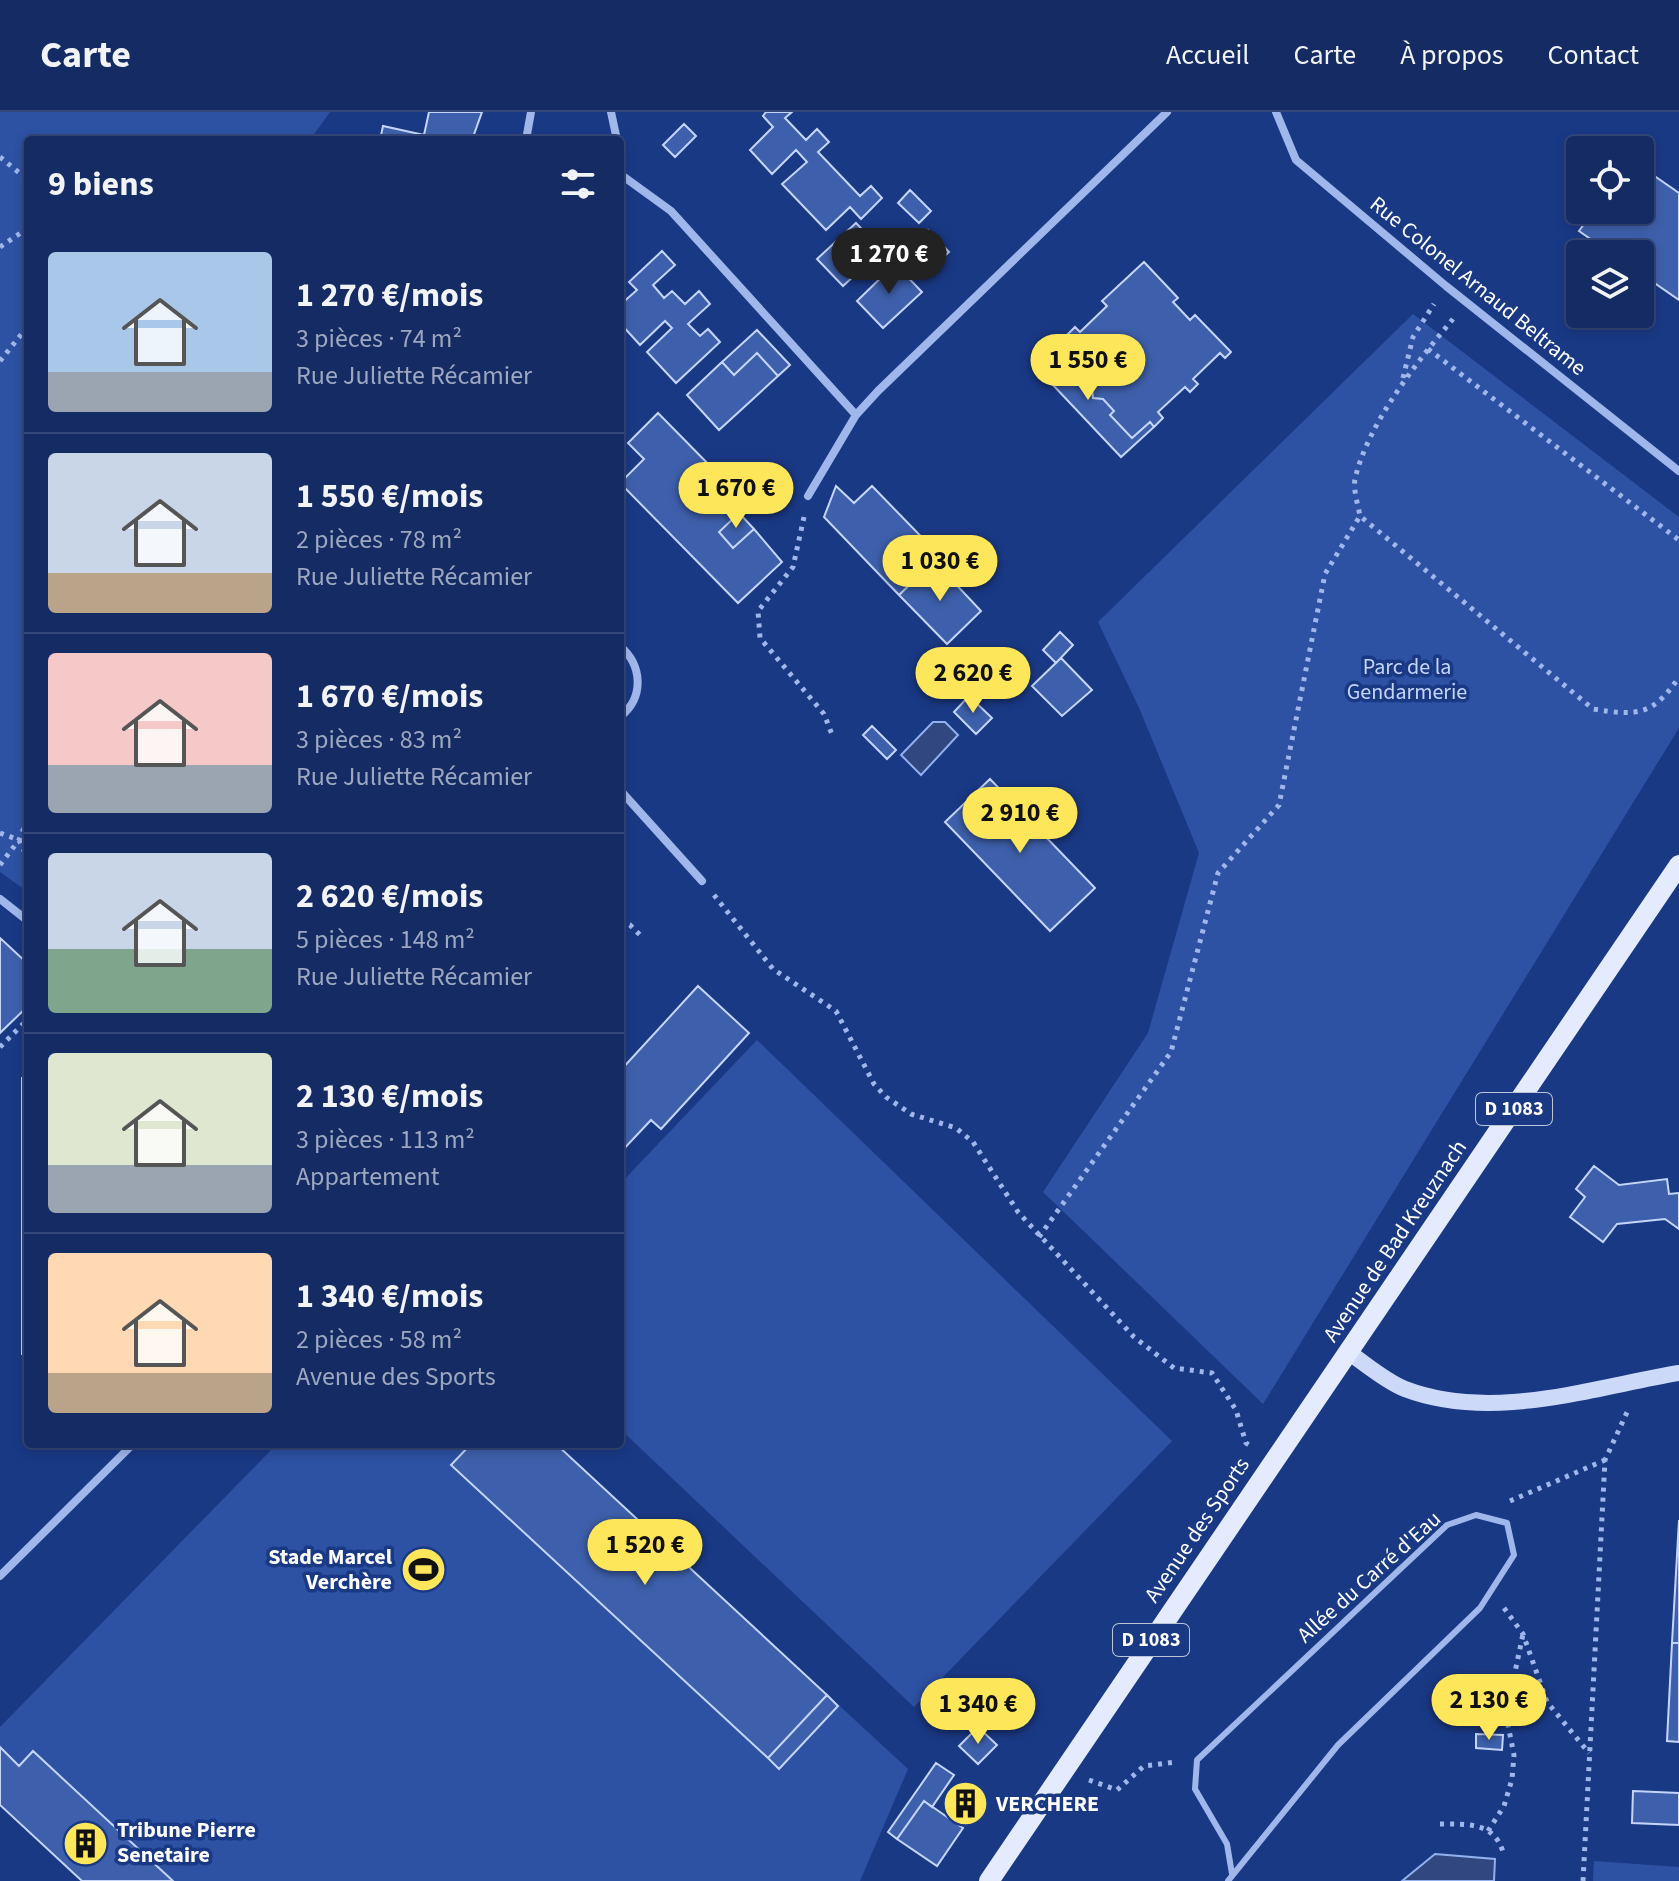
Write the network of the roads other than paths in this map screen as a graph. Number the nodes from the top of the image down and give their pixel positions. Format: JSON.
{"nodes":[{"id":1,"x":531,"y":112,"type":"edge"},
{"id":2,"x":611,"y":112,"type":"edge"},
{"id":3,"x":1167,"y":112,"type":"edge"},
{"id":4,"x":1276,"y":112,"type":"edge"},
{"id":5,"x":527,"y":136,"type":"edge"},
{"id":6,"x":616,"y":136,"type":"edge"},
{"id":7,"x":624,"y":177,"type":"edge"},
{"id":8,"x":856,"y":415,"type":"junction"},
{"id":9,"x":1679,"y":471,"type":"edge"},
{"id":10,"x":808,"y":496,"type":"road end"},
{"id":11,"x":624,"y":650,"type":"edge"},
{"id":12,"x":624,"y":712,"type":"edge"},
{"id":13,"x":624,"y":794,"type":"edge"},
{"id":14,"x":1679,"y":865,"type":"edge"},
{"id":15,"x":702,"y":881,"type":"road end"},
{"id":16,"x":0,"y":899,"type":"edge"},
{"id":17,"x":24,"y":918,"type":"edge"},
{"id":18,"x":1348,"y":1352,"type":"junction"},
{"id":19,"x":1679,"y":1373,"type":"edge"},
{"id":20,"x":129,"y":1448,"type":"edge"},
{"id":21,"x":1277,"y":1453,"type":"joint"},
{"id":22,"x":0,"y":1576,"type":"edge"},
{"id":23,"x":1230,"y":1878,"type":"edge"},
{"id":24,"x":989,"y":1881,"type":"edge"}],
"edges":[{"from":1,"to":5,"type":"street"},
{"from":2,"to":6,"type":"street"},
{"from":3,"to":8,"type":"street"},
{"from":4,"to":9,"type":"street","name":"Rue Colonel Arnaud Beltrame"},
{"from":7,"to":8,"type":"street"},
{"from":8,"to":10,"type":"street"},
{"from":11,"to":12,"type":"street"},
{"from":13,"to":15,"type":"street"},
{"from":14,"to":18,"type":"main road","name":"Avenue de Bad Kreuznach","number":"D 1083"},
{"from":16,"to":17,"type":"street"},
{"from":18,"to":19,"type":"main road"},
{"from":18,"to":21,"type":"main road","name":"Avenue de Bad Kreuznach","number":"D 1083"},
{"from":20,"to":22,"type":"street"},
{"from":21,"to":24,"type":"main road","name":"Avenue des Sports","number":"D 1083"},
{"from":23,"to":23,"type":"lane","name":"Allée du Carré d'Eau"}]}
